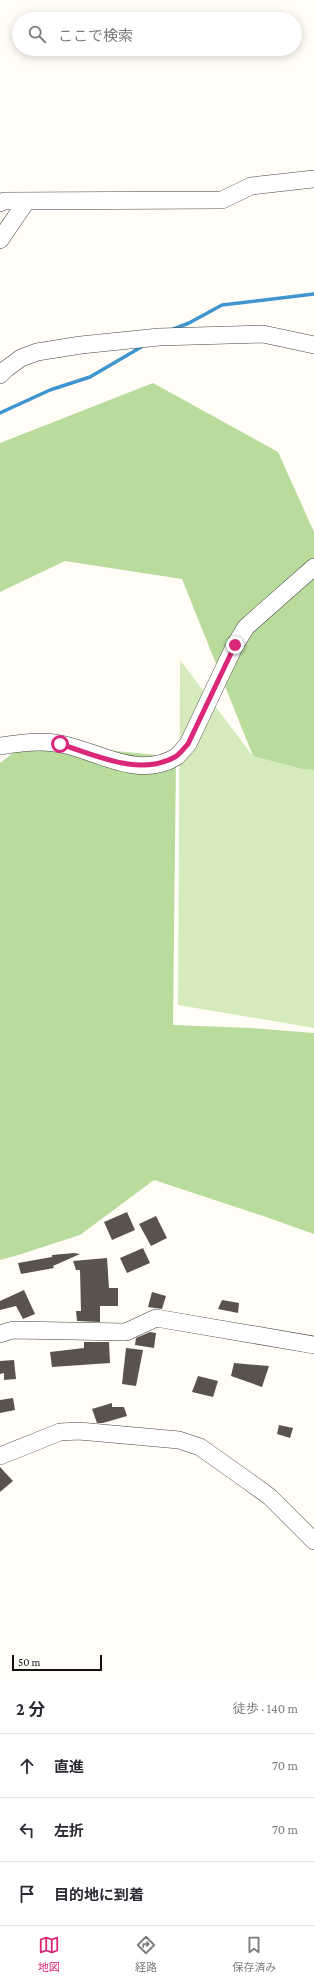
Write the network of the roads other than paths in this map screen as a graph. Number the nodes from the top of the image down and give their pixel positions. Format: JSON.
{"nodes":[{"id":1,"x":314,"y":179,"type":"edge"},
{"id":2,"x":26,"y":202,"type":"junction"},
{"id":3,"x":0,"y":203,"type":"edge"},
{"id":4,"x":0,"y":240,"type":"edge"},
{"id":5,"x":314,"y":345,"type":"edge"},
{"id":6,"x":0,"y":375,"type":"edge"},
{"id":7,"x":314,"y":567,"type":"edge"},
{"id":8,"x":0,"y":746,"type":"edge"},
{"id":9,"x":0,"y":1334,"type":"edge"},
{"id":10,"x":314,"y":1345,"type":"edge"},
{"id":11,"x":0,"y":1456,"type":"edge"},
{"id":12,"x":314,"y":1541,"type":"edge"}],
"edges":[{"from":1,"to":2,"type":"street"},
{"from":2,"to":3,"type":"street"},
{"from":2,"to":4,"type":"street"},
{"from":5,"to":6,"type":"street"},
{"from":7,"to":8,"type":"street"},
{"from":9,"to":10,"type":"street"},
{"from":11,"to":12,"type":"street"}]}
